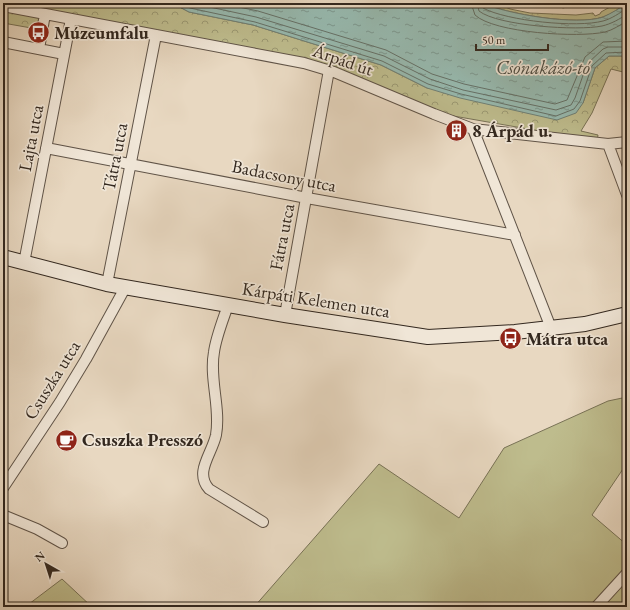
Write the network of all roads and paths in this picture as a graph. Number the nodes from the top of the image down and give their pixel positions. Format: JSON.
{"nodes":[{"id":1,"x":3,"y":6,"type":"edge"},
{"id":2,"x":45,"y":14,"type":"junction"},
{"id":3,"x":70,"y":19,"type":"junction"},
{"id":4,"x":156,"y":35,"type":"junction"},
{"id":5,"x":3,"y":42,"type":"edge"},
{"id":6,"x":39,"y":49,"type":"junction"},
{"id":7,"x":64,"y":54,"type":"junction"},
{"id":8,"x":329,"y":70,"type":"junction"},
{"id":9,"x":473,"y":129,"type":"junction"},
{"id":10,"x":627,"y":142,"type":"edge"},
{"id":11,"x":608,"y":144,"type":"junction"},
{"id":12,"x":46,"y":148,"type":"junction"},
{"id":13,"x":131,"y":164,"type":"junction"},
{"id":14,"x":627,"y":195,"type":"edge"},
{"id":15,"x":307,"y":198,"type":"junction"},
{"id":16,"x":515,"y":234,"type":"junction"},
{"id":17,"x":3,"y":257,"type":"edge"},
{"id":18,"x":24,"y":263,"type":"junction"},
{"id":19,"x":107,"y":284,"type":"junction"},
{"id":20,"x":125,"y":288,"type":"junction"},
{"id":21,"x":228,"y":305,"type":"junction"},
{"id":22,"x":627,"y":314,"type":"edge"},
{"id":23,"x":284,"y":315,"type":"junction"},
{"id":24,"x":551,"y":328,"type":"junction"},
{"id":25,"x":3,"y":488,"type":"edge"},
{"id":26,"x":3,"y":515,"type":"edge"},
{"id":27,"x":263,"y":522,"type":"dead end"},
{"id":28,"x":62,"y":543,"type":"dead end"},
{"id":29,"x":627,"y":573,"type":"edge"},
{"id":30,"x":596,"y":607,"type":"edge"}],
"edges":[{"from":1,"to":2,"type":"street","name":"Árpád út"},
{"from":2,"to":3,"type":"street","name":"Árpád út"},
{"from":2,"to":6,"type":"street"},
{"from":3,"to":4,"type":"street","name":"Árpád út"},
{"from":3,"to":7,"type":"street","name":"Lajta utca"},
{"from":4,"to":8,"type":"street","name":"Árpád út"},
{"from":4,"to":13,"type":"street","name":"Tátra utca"},
{"from":5,"to":6,"type":"street"},
{"from":6,"to":7,"type":"street"},
{"from":7,"to":12,"type":"street","name":"Lajta utca"},
{"from":8,"to":9,"type":"street","name":"Árpád út"},
{"from":8,"to":15,"type":"street","name":"Fátra utca"},
{"from":9,"to":11,"type":"street","name":"Árpád út"},
{"from":9,"to":16,"type":"street"},
{"from":10,"to":11,"type":"street","name":"Árpád út"},
{"from":11,"to":14,"type":"street"},
{"from":12,"to":13,"type":"street","name":"Badacsony utca"},
{"from":12,"to":18,"type":"street","name":"Lajta utca"},
{"from":13,"to":15,"type":"street","name":"Badacsony utca"},
{"from":13,"to":19,"type":"street","name":"Tátra utca"},
{"from":15,"to":16,"type":"street","name":"Badacsony utca"},
{"from":15,"to":23,"type":"street","name":"Fátra utca"},
{"from":16,"to":24,"type":"street"},
{"from":17,"to":18,"type":"street","name":"Kárpáti Kelemen utca"},
{"from":18,"to":19,"type":"street","name":"Kárpáti Kelemen utca"},
{"from":19,"to":20,"type":"street","name":"Kárpáti Kelemen utca"},
{"from":20,"to":21,"type":"street","name":"Kárpáti Kelemen utca"},
{"from":20,"to":25,"type":"street","name":"Csuszka utca"},
{"from":21,"to":23,"type":"street","name":"Kárpáti Kelemen utca"},
{"from":21,"to":27,"type":"street"},
{"from":22,"to":24,"type":"street","name":"Kárpáti Kelemen utca"},
{"from":23,"to":24,"type":"street","name":"Kárpáti Kelemen utca"},
{"from":26,"to":28,"type":"street"},
{"from":29,"to":30,"type":"street"}]}
